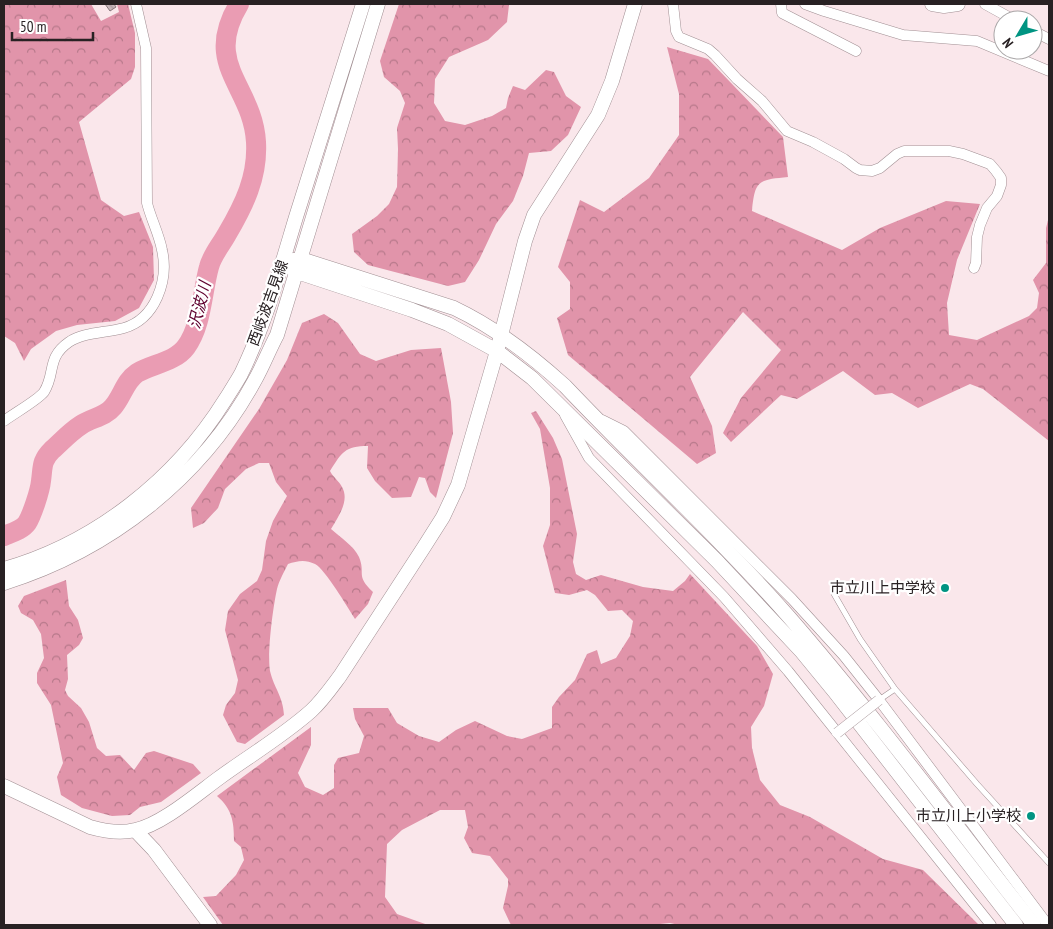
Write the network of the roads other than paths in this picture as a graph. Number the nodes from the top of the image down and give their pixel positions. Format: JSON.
{"nodes":[{"id":1,"x":136,"y":4,"type":"edge"},
{"id":2,"x":363,"y":4,"type":"edge"},
{"id":3,"x":378,"y":4,"type":"edge"},
{"id":4,"x":635,"y":4,"type":"edge"},
{"id":5,"x":673,"y":4,"type":"edge"},
{"id":6,"x":780,"y":4,"type":"edge"},
{"id":7,"x":805,"y":4,"type":"edge"},
{"id":8,"x":932,"y":4,"type":"edge"},
{"id":9,"x":958,"y":4,"type":"edge"},
{"id":10,"x":856,"y":51,"type":"dead end"},
{"id":11,"x":1049,"y":71,"type":"edge"},
{"id":12,"x":282,"y":262,"type":"junction"},
{"id":13,"x":299,"y":266,"type":"junction"},
{"id":14,"x":974,"y":268,"type":"dead end"},
{"id":15,"x":501,"y":334,"type":"junction"},
{"id":16,"x":497,"y":351,"type":"junction"},
{"id":17,"x":560,"y":406,"type":"junction"},
{"id":18,"x":594,"y":416,"type":"junction"},
{"id":19,"x":4,"y":421,"type":"edge"},
{"id":20,"x":4,"y":569,"type":"edge"},
{"id":21,"x":4,"y":583,"type":"edge"},
{"id":22,"x":834,"y":594,"type":"dead end"},
{"id":23,"x":895,"y":688,"type":"junction"},
{"id":24,"x":879,"y":700,"type":"junction"},
{"id":25,"x":837,"y":733,"type":"junction"},
{"id":26,"x":4,"y":786,"type":"edge"},
{"id":27,"x":135,"y":830,"type":"junction"},
{"id":28,"x":1049,"y":864,"type":"edge"},
{"id":29,"x":210,"y":925,"type":"edge"},
{"id":30,"x":991,"y":925,"type":"edge"},
{"id":31,"x":1016,"y":925,"type":"edge"},
{"id":32,"x":1034,"y":925,"type":"edge"},
{"id":33,"x":1048,"y":925,"type":"edge"}],
"edges":[{"from":1,"to":19,"type":"street"},
{"from":2,"to":12,"type":"street","name":"西岐波吉見線"},
{"from":3,"to":13,"type":"street","name":"西岐波吉見線"},
{"from":4,"to":15,"type":"street"},
{"from":5,"to":14,"type":"street"},
{"from":6,"to":10,"type":"street"},
{"from":7,"to":11,"type":"street"},
{"from":8,"to":9,"type":"street"},
{"from":12,"to":13,"type":"street"},
{"from":12,"to":20,"type":"street","name":"西岐波吉見線"},
{"from":13,"to":15,"type":"street"},
{"from":13,"to":16,"type":"street"},
{"from":13,"to":21,"type":"street","name":"西岐波吉見線"},
{"from":15,"to":16,"type":"street"},
{"from":15,"to":18,"type":"street"},
{"from":16,"to":17,"type":"street"},
{"from":16,"to":27,"type":"street"},
{"from":17,"to":25,"type":"street"},
{"from":17,"to":31,"type":"street"},
{"from":18,"to":24,"type":"street"},
{"from":18,"to":32,"type":"street"},
{"from":22,"to":23,"type":"lane"},
{"from":23,"to":24,"type":"lane"},
{"from":23,"to":28,"type":"lane"},
{"from":24,"to":25,"type":"street","bridge":true},
{"from":24,"to":33,"type":"street"},
{"from":25,"to":30,"type":"street"},
{"from":26,"to":27,"type":"street"},
{"from":27,"to":29,"type":"street"}]}
